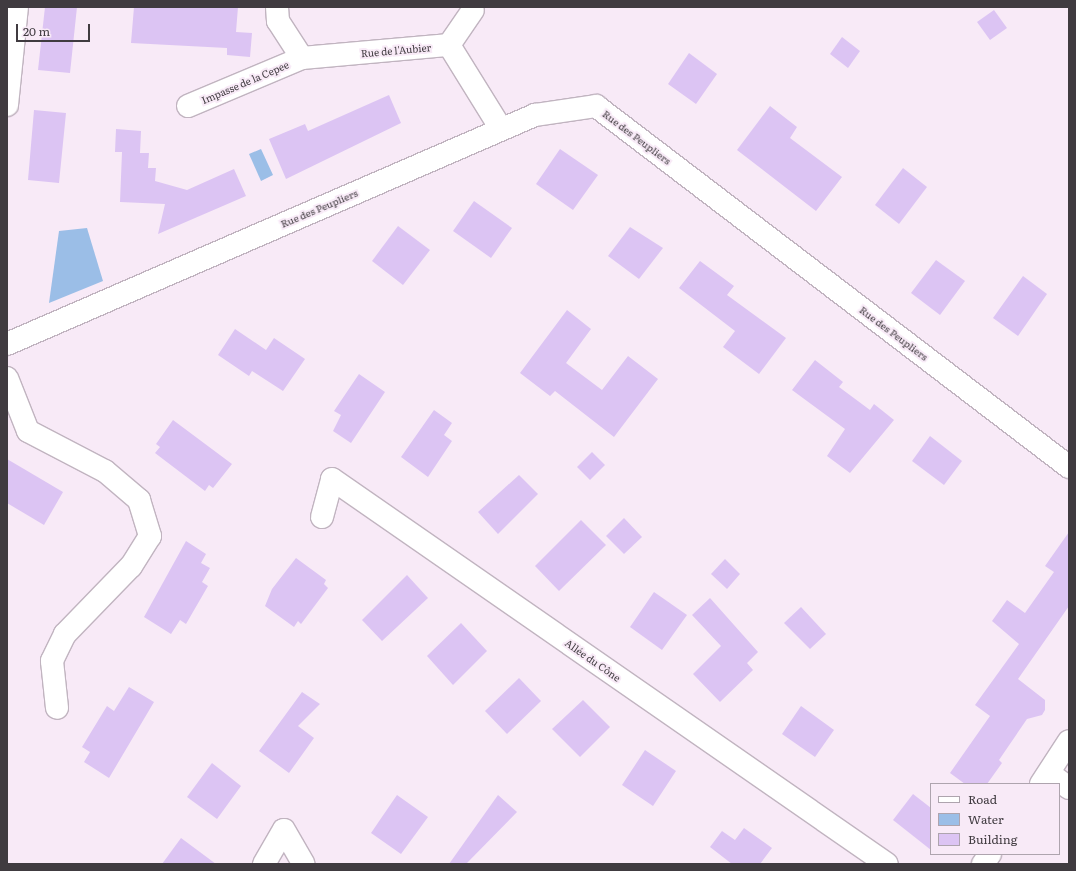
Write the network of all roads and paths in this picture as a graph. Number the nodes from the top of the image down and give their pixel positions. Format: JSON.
{"nodes":[{"id":1,"x":17,"y":7,"type":"edge"},
{"id":2,"x":277,"y":7,"type":"edge"},
{"id":3,"x":473,"y":10,"type":"dead end"},
{"id":4,"x":10,"y":42,"type":"edge"},
{"id":5,"x":449,"y":46,"type":"junction"},
{"id":6,"x":302,"y":58,"type":"junction"},
{"id":7,"x":7,"y":105,"type":"edge"},
{"id":8,"x":188,"y":106,"type":"dead end"},
{"id":9,"x":501,"y":129,"type":"junction"},
{"id":10,"x":7,"y":344,"type":"edge"},
{"id":11,"x":7,"y":378,"type":"edge"},
{"id":12,"x":1069,"y":467,"type":"edge"},
{"id":13,"x":322,"y":517,"type":"dead end"},
{"id":14,"x":58,"y":708,"type":"dead end"},
{"id":15,"x":1069,"y":741,"type":"edge"},
{"id":16,"x":1045,"y":778,"type":"edge"},
{"id":17,"x":1057,"y":783,"type":"edge"},
{"id":18,"x":989,"y":855,"type":"edge"},
{"id":19,"x":264,"y":864,"type":"edge"},
{"id":20,"x":304,"y":864,"type":"edge"},
{"id":21,"x":887,"y":864,"type":"edge"},
{"id":22,"x":983,"y":864,"type":"edge"}],
"edges":[{"from":1,"to":4,"type":"street"},
{"from":2,"to":6,"type":"street"},
{"from":3,"to":5,"type":"street"},
{"from":4,"to":7,"type":"street"},
{"from":5,"to":6,"type":"street","name":"Rue de l'Aubier"},
{"from":5,"to":9,"type":"street"},
{"from":6,"to":8,"type":"street","name":"Impasse de la Cepee"},
{"from":9,"to":10,"type":"street","name":"Rue des Peupliers"},
{"from":9,"to":12,"type":"street","name":"Rue des Peupliers"},
{"from":11,"to":14,"type":"street"},
{"from":13,"to":21,"type":"street","name":"Allée du Cône"},
{"from":15,"to":16,"type":"street"},
{"from":16,"to":17,"type":"street"},
{"from":18,"to":22,"type":"street"},
{"from":19,"to":20,"type":"street"}]}
